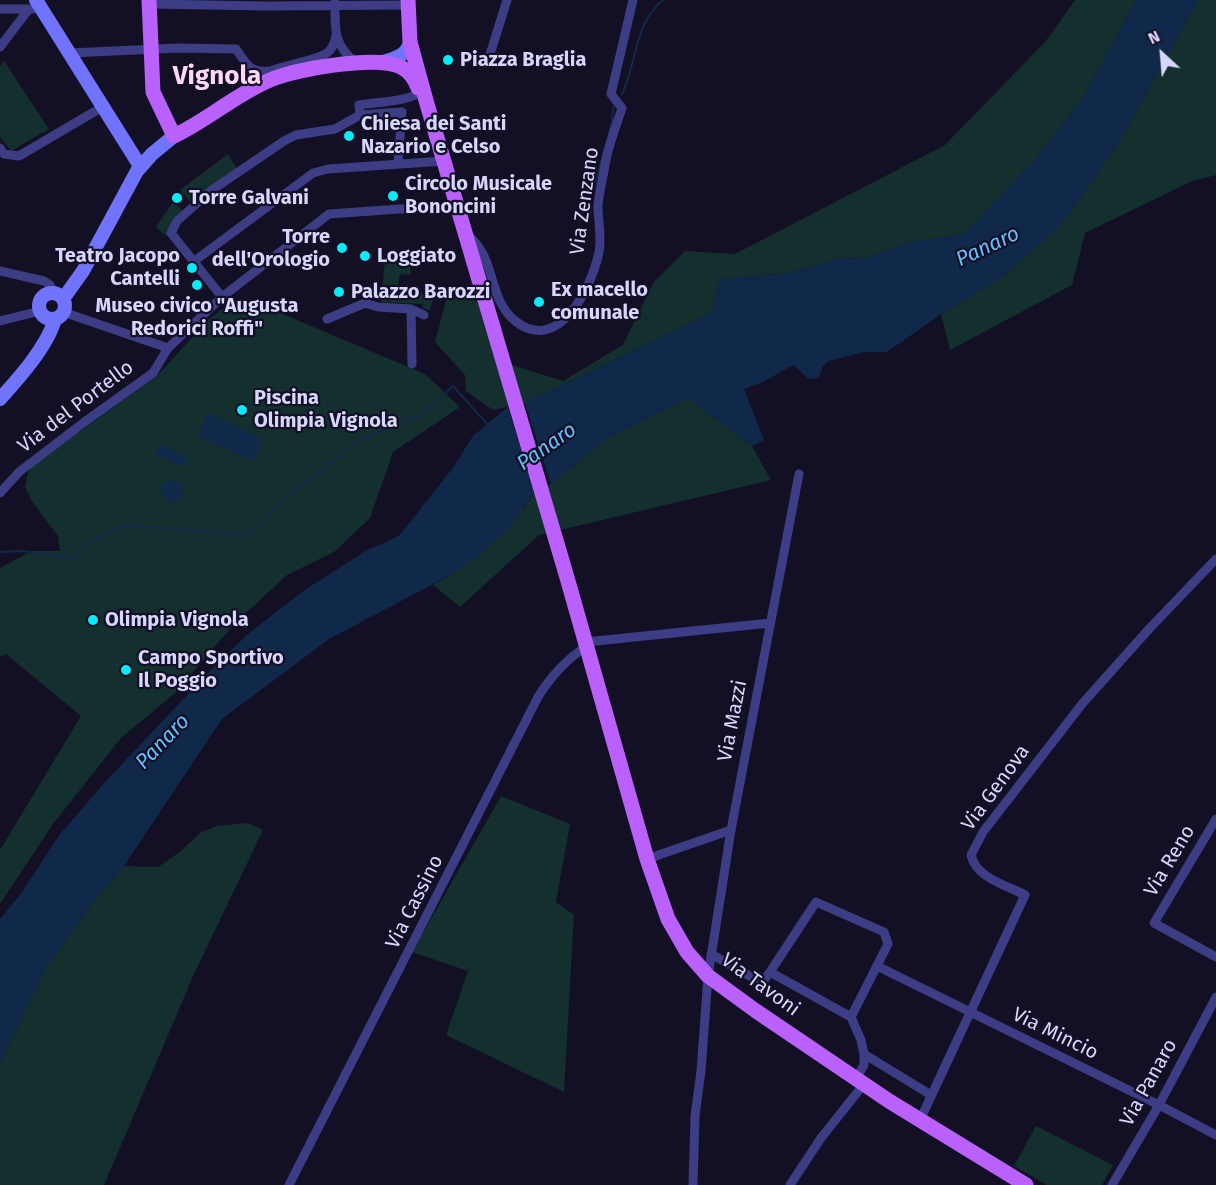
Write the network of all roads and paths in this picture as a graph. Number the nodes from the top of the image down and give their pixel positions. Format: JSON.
{"nodes":[{"id":1,"x":507,"y":0,"type":"edge"},
{"id":2,"x":633,"y":0,"type":"edge"},
{"id":3,"x":149,"y":2,"type":"edge"},
{"id":4,"x":335,"y":3,"type":"edge"},
{"id":5,"x":408,"y":3,"type":"edge"},
{"id":6,"x":35,"y":6,"type":"edge"},
{"id":7,"x":0,"y":9,"type":"edge"},
{"id":8,"x":336,"y":36,"type":"junction"},
{"id":9,"x":410,"y":42,"type":"junction"},
{"id":10,"x":0,"y":47,"type":"edge"},
{"id":11,"x":151,"y":51,"type":"junction"},
{"id":12,"x":70,"y":53,"type":"junction"},
{"id":13,"x":477,"y":61,"type":"dead end"},
{"id":14,"x":383,"y":62,"type":"junction"},
{"id":15,"x":357,"y":63,"type":"junction"},
{"id":16,"x":269,"y":71,"type":"junction"},
{"id":17,"x":424,"y":98,"type":"junction"},
{"id":18,"x":104,"y":106,"type":"junction"},
{"id":19,"x":360,"y":115,"type":"junction"},
{"id":20,"x":174,"y":136,"type":"junction"},
{"id":21,"x":0,"y":148,"type":"edge"},
{"id":22,"x":444,"y":161,"type":"junction"},
{"id":23,"x":398,"y":163,"type":"junction"},
{"id":24,"x":140,"y":166,"type":"junction"},
{"id":25,"x":457,"y":208,"type":"junction"},
{"id":26,"x":465,"y":232,"type":"junction"},
{"id":27,"x":194,"y":262,"type":"junction"},
{"id":28,"x":0,"y":271,"type":"edge"},
{"id":29,"x":222,"y":297,"type":"junction"},
{"id":30,"x":59,"y":306,"type":"junction"},
{"id":31,"x":411,"y":309,"type":"junction"},
{"id":32,"x":40,"y":311,"type":"junction"},
{"id":33,"x":424,"y":315,"type":"dead end"},
{"id":34,"x":327,"y":319,"type":"dead end"},
{"id":35,"x":0,"y":321,"type":"edge"},
{"id":36,"x":168,"y":348,"type":"junction"},
{"id":37,"x":412,"y":364,"type":"dead end"},
{"id":38,"x":0,"y":399,"type":"edge"},
{"id":39,"x":799,"y":474,"type":"dead end"},
{"id":40,"x":0,"y":493,"type":"edge"},
{"id":41,"x":1216,"y":559,"type":"edge"},
{"id":42,"x":770,"y":623,"type":"junction"},
{"id":43,"x":586,"y":644,"type":"junction"},
{"id":44,"x":1216,"y":819,"type":"edge"},
{"id":45,"x":731,"y":830,"type":"junction"},
{"id":46,"x":647,"y":859,"type":"junction"},
{"id":47,"x":711,"y":954,"type":"junction"},
{"id":48,"x":1216,"y":957,"type":"edge"},
{"id":49,"x":877,"y":966,"type":"junction"},
{"id":50,"x":770,"y":972,"type":"junction"},
{"id":51,"x":708,"y":976,"type":"junction"},
{"id":52,"x":1215,"y":1002,"type":"edge"},
{"id":53,"x":969,"y":1012,"type":"junction"},
{"id":54,"x":851,"y":1017,"type":"junction"},
{"id":55,"x":864,"y":1054,"type":"junction"},
{"id":56,"x":860,"y":1082,"type":"junction"},
{"id":57,"x":931,"y":1095,"type":"junction"},
{"id":58,"x":1159,"y":1105,"type":"junction"},
{"id":59,"x":920,"y":1120,"type":"junction"},
{"id":60,"x":1216,"y":1135,"type":"edge"},
{"id":61,"x":289,"y":1185,"type":"edge"},
{"id":62,"x":693,"y":1185,"type":"edge"},
{"id":63,"x":790,"y":1185,"type":"edge"},
{"id":64,"x":1026,"y":1185,"type":"edge"},
{"id":65,"x":1112,"y":1185,"type":"edge"}],
"edges":[{"from":1,"to":13,"type":"street"},
{"from":2,"to":26,"type":"street","name":"Via Zenzano"},
{"from":3,"to":4,"type":"street"},
{"from":3,"to":11,"type":"main road"},
{"from":4,"to":5,"type":"street"},
{"from":4,"to":8,"type":"street"},
{"from":5,"to":9,"type":"main road","name":"Via Tavoni"},
{"from":6,"to":7,"type":"street"},
{"from":6,"to":10,"type":"street"},
{"from":6,"to":12,"type":"main road"},
{"from":8,"to":15,"type":"street"},
{"from":8,"to":16,"type":"street"},
{"from":9,"to":14,"type":"main road"},
{"from":9,"to":17,"type":"main road","name":"Via Tavoni"},
{"from":11,"to":12,"type":"street"},
{"from":11,"to":16,"type":"street"},
{"from":11,"to":20,"type":"main road"},
{"from":12,"to":18,"type":"main road"},
{"from":14,"to":15,"type":"main road"},
{"from":14,"to":17,"type":"main road"},
{"from":15,"to":20,"type":"main road"},
{"from":16,"to":20,"type":"street"},
{"from":17,"to":19,"type":"street"},
{"from":17,"to":22,"type":"main road","name":"Via Tavoni"},
{"from":18,"to":21,"type":"street"},
{"from":18,"to":24,"type":"main road"},
{"from":19,"to":23,"type":"street"},
{"from":19,"to":27,"type":"street"},
{"from":20,"to":24,"type":"main road"},
{"from":22,"to":23,"type":"street"},
{"from":22,"to":25,"type":"main road","name":"Via Tavoni"},
{"from":23,"to":27,"type":"street"},
{"from":24,"to":30,"type":"main road"},
{"from":25,"to":26,"type":"main road","name":"Via Tavoni"},
{"from":25,"to":29,"type":"street"},
{"from":26,"to":43,"type":"main road","name":"Via Tavoni"},
{"from":27,"to":29,"type":"street"},
{"from":28,"to":30,"type":"street","name":"Via del Portello"},
{"from":29,"to":36,"type":"street"},
{"from":30,"to":32,"type":"main road"},
{"from":30,"to":32,"type":"main road"},
{"from":30,"to":36,"type":"street","name":"Via del Portello"},
{"from":30,"to":38,"type":"main road"},
{"from":31,"to":33,"type":"street"},
{"from":31,"to":34,"type":"street"},
{"from":31,"to":37,"type":"street"},
{"from":32,"to":35,"type":"street"},
{"from":36,"to":40,"type":"street","name":"Via del Portello"},
{"from":39,"to":42,"type":"street","name":"Via Mazzi"},
{"from":41,"to":53,"type":"street","name":"Via Genova"},
{"from":42,"to":43,"type":"street"},
{"from":42,"to":45,"type":"street","name":"Via Mazzi"},
{"from":43,"to":46,"type":"main road","name":"Via Tavoni"},
{"from":43,"to":61,"type":"street","name":"Via Cassino"},
{"from":44,"to":48,"type":"street","name":"Via Reno"},
{"from":45,"to":46,"type":"street"},
{"from":45,"to":47,"type":"street","name":"Via Mazzi"},
{"from":46,"to":51,"type":"main road","name":"Via Tavoni"},
{"from":47,"to":50,"type":"street"},
{"from":47,"to":51,"type":"street","name":"Via Mazzi"},
{"from":49,"to":50,"type":"street"},
{"from":49,"to":53,"type":"street","name":"Via Mincio"},
{"from":49,"to":54,"type":"street"},
{"from":50,"to":54,"type":"street"},
{"from":51,"to":56,"type":"main road","name":"Via Tavoni"},
{"from":51,"to":62,"type":"street","name":"Via Mazzi"},
{"from":52,"to":58,"type":"street","name":"Via Panaro"},
{"from":53,"to":57,"type":"street","name":"Via Genova"},
{"from":53,"to":58,"type":"street","name":"Via Mincio"},
{"from":54,"to":55,"type":"street"},
{"from":55,"to":56,"type":"street"},
{"from":55,"to":57,"type":"street"},
{"from":56,"to":59,"type":"main road","name":"Via Tavoni"},
{"from":56,"to":63,"type":"street"},
{"from":57,"to":59,"type":"street","name":"Via Genova"},
{"from":58,"to":60,"type":"street","name":"Via Mincio"},
{"from":58,"to":65,"type":"street","name":"Via Panaro"},
{"from":59,"to":64,"type":"main road","name":"Via Tavoni"}]}
